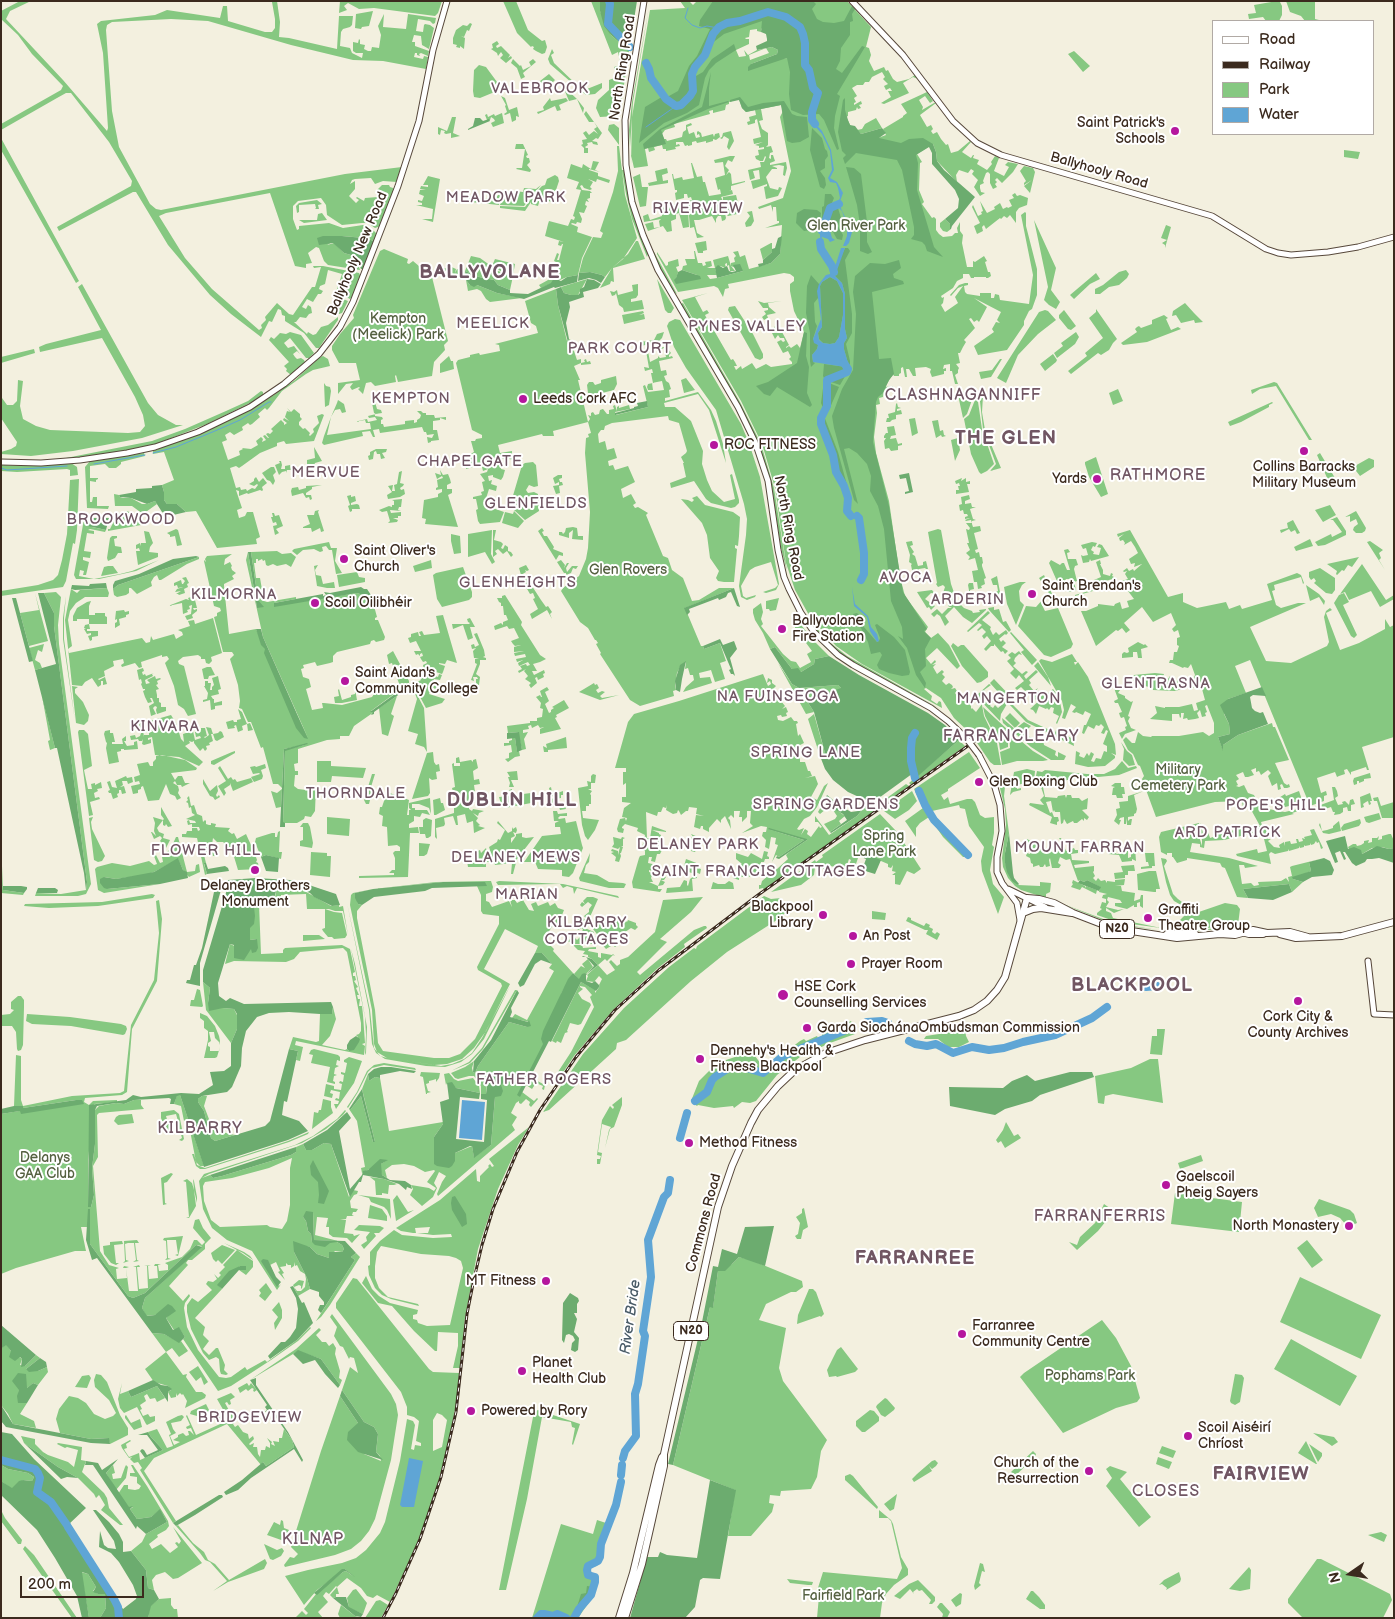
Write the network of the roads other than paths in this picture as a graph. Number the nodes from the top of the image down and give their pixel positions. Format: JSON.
{"nodes":[{"id":1,"x":447,"y":1,"type":"edge"},
{"id":2,"x":644,"y":1,"type":"edge"},
{"id":3,"x":852,"y":1,"type":"edge"},
{"id":4,"x":1394,"y":238,"type":"edge"},
{"id":5,"x":1,"y":462,"type":"edge"},
{"id":6,"x":1006,"y":888,"type":"junction"},
{"id":7,"x":1027,"y":898,"type":"junction"},
{"id":8,"x":1047,"y":908,"type":"junction"},
{"id":9,"x":1023,"y":913,"type":"junction"},
{"id":10,"x":1073,"y":913,"type":"junction"},
{"id":11,"x":1020,"y":922,"type":"junction"},
{"id":12,"x":1393,"y":923,"type":"edge"},
{"id":13,"x":1368,"y":961,"type":"dead end"},
{"id":14,"x":1394,"y":1015,"type":"edge"},
{"id":15,"x":664,"y":1454,"type":"junction"},
{"id":16,"x":619,"y":1618,"type":"edge"},
{"id":17,"x":625,"y":1618,"type":"edge"}],
"edges":[{"from":1,"to":5,"type":"main road","name":"Ballyhooly New Road"},
{"from":2,"to":6,"type":"main road","name":"North Ring Road","bridge":true},
{"from":3,"to":4,"type":"main road","name":"Ballyhooly Road"},
{"from":6,"to":7,"type":"main road"},
{"from":6,"to":11,"type":"main road","number":"N20"},
{"from":7,"to":8,"type":"main road"},
{"from":7,"to":9,"type":"highway","number":"N20"},
{"from":7,"to":10,"type":"highway","number":"N20"},
{"from":8,"to":9,"type":"highway","number":"N20"},
{"from":8,"to":10,"type":"highway","number":"N20"},
{"from":9,"to":11,"type":"highway","number":"N20"},
{"from":10,"to":12,"type":"highway","number":"N20"},
{"from":11,"to":15,"type":"highway","name":"Commons Road","number":"N20"},
{"from":13,"to":14,"type":"main road"},
{"from":15,"to":16,"type":"highway","name":"Commons Road","number":"N20"},
{"from":15,"to":17,"type":"highway","name":"Commons Road","number":"N20"}]}
